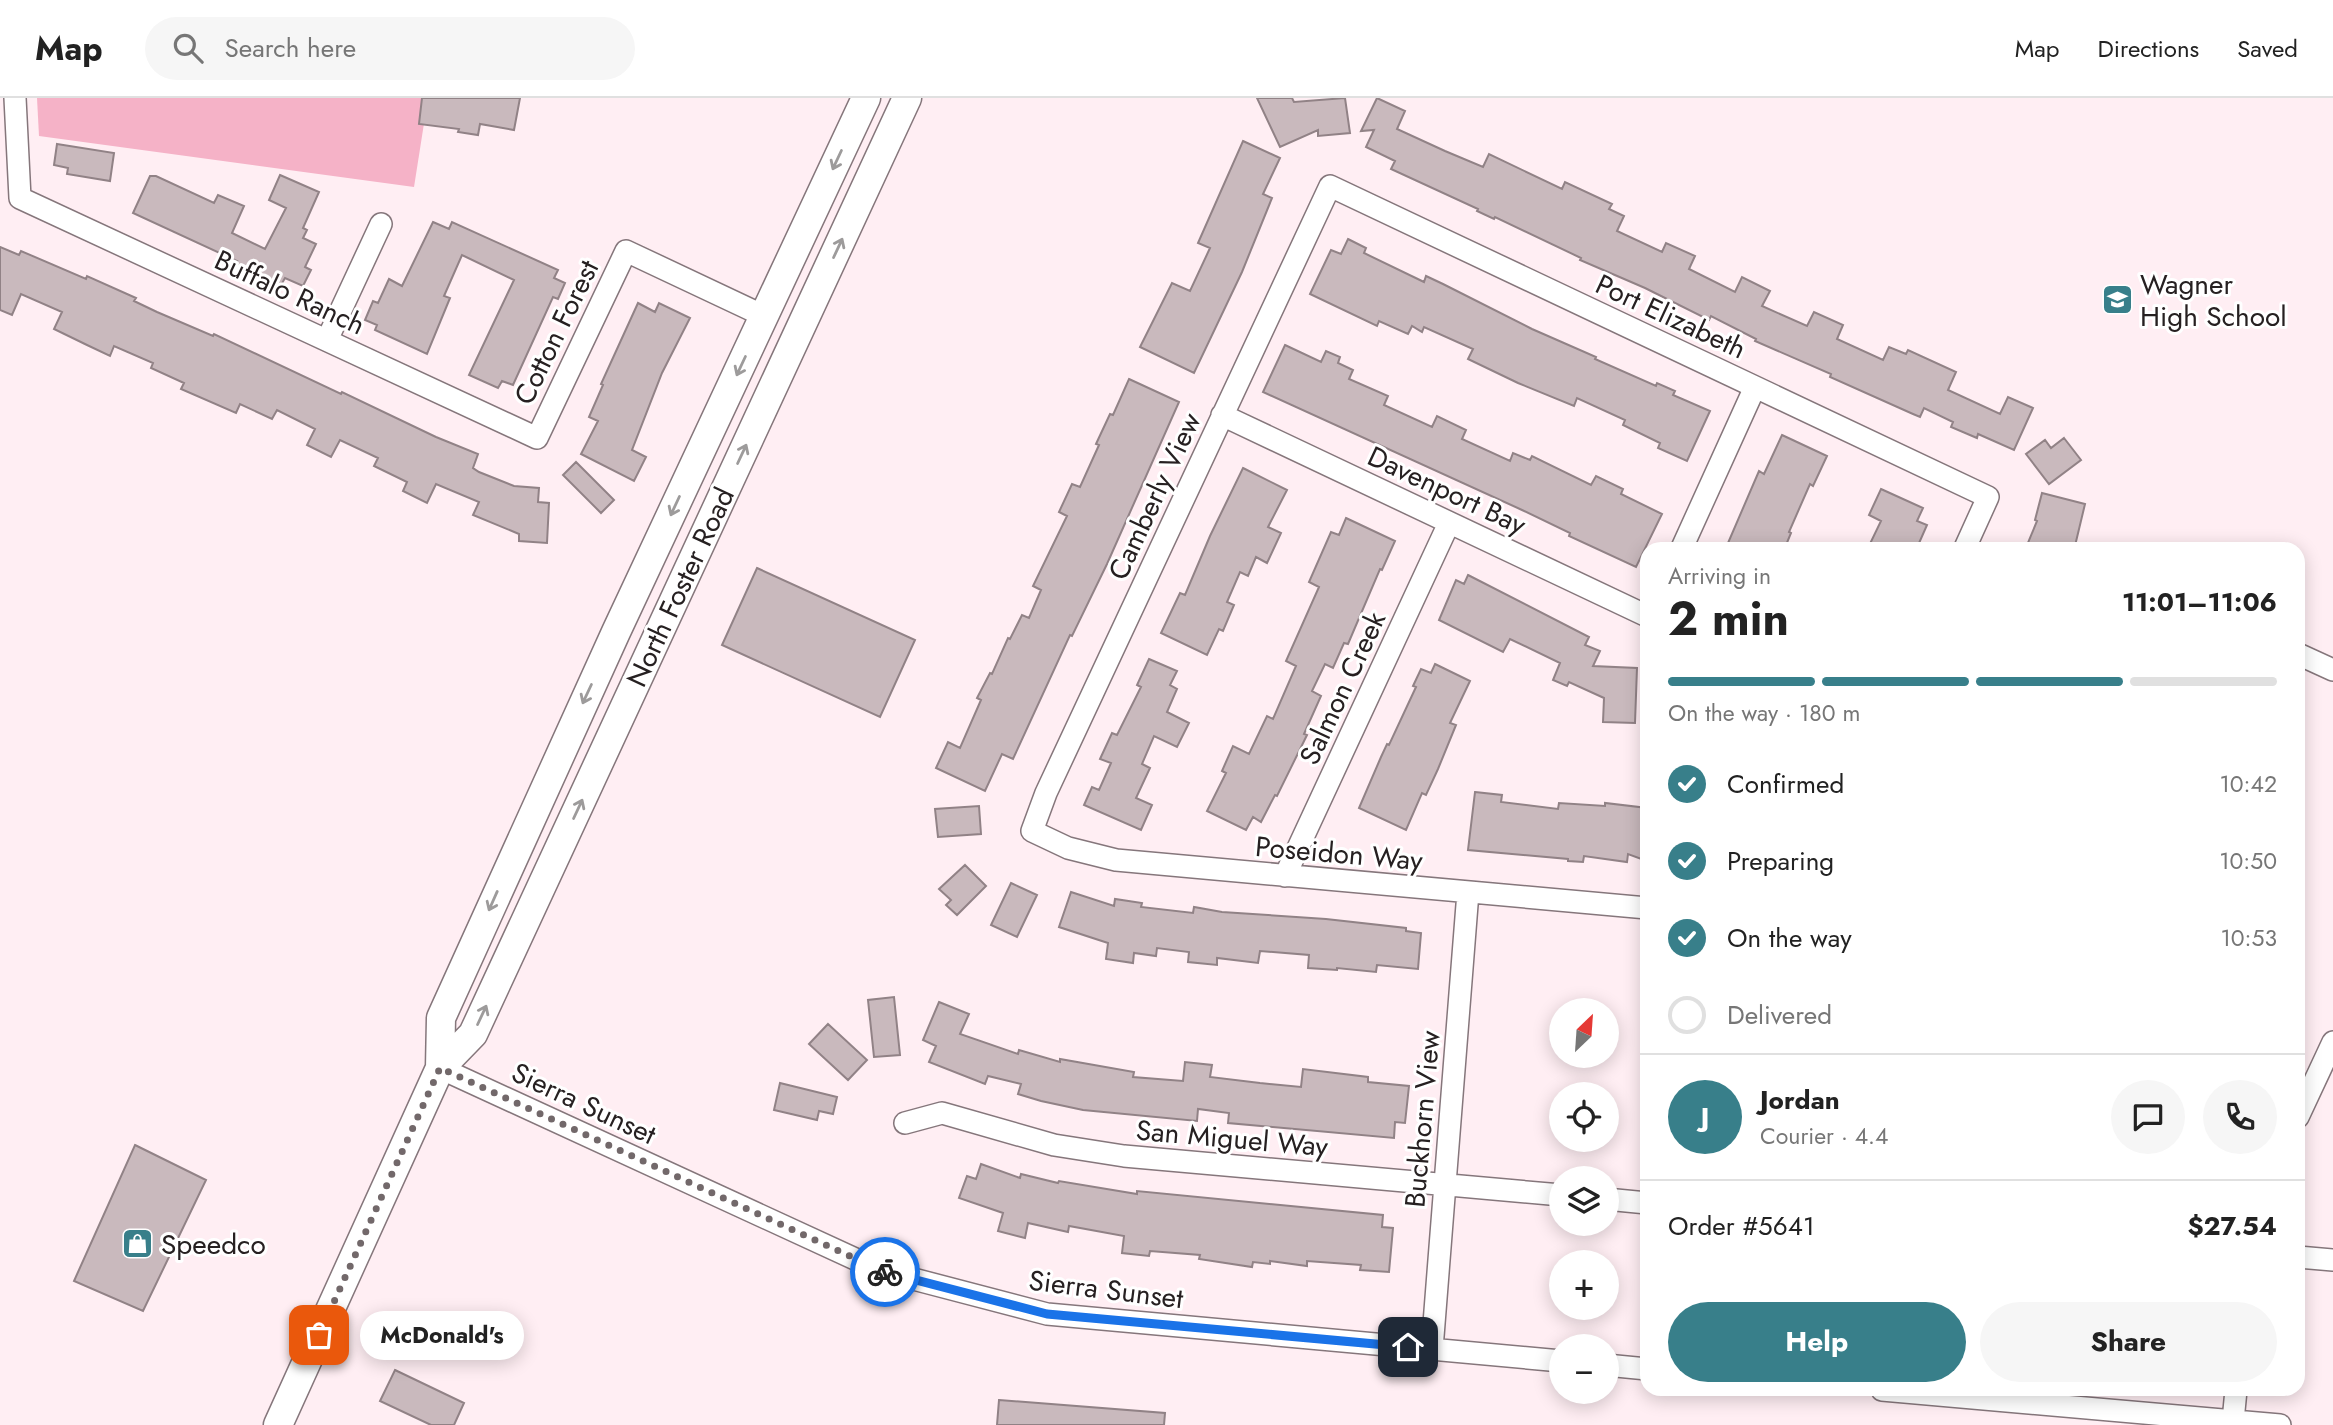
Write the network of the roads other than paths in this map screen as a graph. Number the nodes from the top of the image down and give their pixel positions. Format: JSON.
{"nodes":[{"id":1,"x":15,"y":98,"type":"edge"},
{"id":2,"x":866,"y":98,"type":"edge"},
{"id":3,"x":907,"y":98,"type":"edge"},
{"id":4,"x":1330,"y":186,"type":"joint"},
{"id":5,"x":381,"y":224,"type":"dead end"},
{"id":6,"x":764,"y":316,"type":"junction"},
{"id":7,"x":327,"y":340,"type":"junction"},
{"id":8,"x":1755,"y":387,"type":"junction"},
{"id":9,"x":1222,"y":415,"type":"junction"},
{"id":10,"x":537,"y":438,"type":"joint"},
{"id":11,"x":1449,"y":523,"type":"junction"},
{"id":12,"x":1685,"y":542,"type":"edge"},
{"id":13,"x":1968,"y":542,"type":"edge"},
{"id":14,"x":1640,"y":613,"type":"edge"},
{"id":15,"x":2305,"y":657,"type":"edge"},
{"id":16,"x":2333,"y":670,"type":"edge"},
{"id":17,"x":1032,"y":831,"type":"joint"},
{"id":18,"x":1285,"y":876,"type":"junction"},
{"id":19,"x":1468,"y":892,"type":"junction"},
{"id":20,"x":1640,"y":907,"type":"edge"},
{"id":21,"x":2333,"y":1042,"type":"edge"},
{"id":22,"x":440,"y":1068,"type":"junction"},
{"id":23,"x":2305,"y":1102,"type":"edge"},
{"id":24,"x":905,"y":1123,"type":"dead end"},
{"id":25,"x":1445,"y":1186,"type":"junction"},
{"id":26,"x":1549,"y":1194,"type":"edge"},
{"id":27,"x":1619,"y":1200,"type":"edge"},
{"id":28,"x":1640,"y":1202,"type":"edge"},
{"id":29,"x":2305,"y":1258,"type":"edge"},
{"id":30,"x":2333,"y":1260,"type":"edge"},
{"id":31,"x":1432,"y":1349,"type":"junction"},
{"id":32,"x":1549,"y":1360,"type":"edge"},
{"id":33,"x":1619,"y":1366,"type":"edge"},
{"id":34,"x":1640,"y":1367,"type":"edge"},
{"id":35,"x":1950,"y":1396,"type":"edge"},
{"id":36,"x":2235,"y":1396,"type":"edge"},
{"id":37,"x":2233,"y":1421,"type":"junction"},
{"id":38,"x":278,"y":1425,"type":"edge"},
{"id":39,"x":2280,"y":1425,"type":"edge"}],
"edges":[{"from":1,"to":7,"type":"street","name":"Buffalo Ranch"},
{"from":2,"to":6,"type":"main road","name":"North Foster Road","one_way":true},
{"from":22,"to":3,"type":"main road","name":"North Foster Road","one_way":true},
{"from":4,"to":8,"type":"street","name":"Port Elizabeth"},
{"from":4,"to":9,"type":"street","name":"Camberly View"},
{"from":5,"to":7,"type":"street"},
{"from":6,"to":10,"type":"street","name":"Cotton Forest"},
{"from":6,"to":22,"type":"main road","name":"North Foster Road","one_way":true},
{"from":7,"to":10,"type":"street","name":"Buffalo Ranch"},
{"from":8,"to":12,"type":"street"},
{"from":8,"to":13,"type":"street","name":"Port Elizabeth"},
{"from":9,"to":11,"type":"street","name":"Davenport Bay"},
{"from":9,"to":17,"type":"street","name":"Camberly View"},
{"from":11,"to":14,"type":"street","name":"Davenport Bay"},
{"from":11,"to":18,"type":"street","name":"Salmon Creek"},
{"from":15,"to":16,"type":"street"},
{"from":17,"to":18,"type":"street","name":"Poseidon Way"},
{"from":18,"to":19,"type":"street","name":"Poseidon Way"},
{"from":19,"to":20,"type":"street","name":"Poseidon Way"},
{"from":19,"to":25,"type":"street","name":"Buckhorn View"},
{"from":21,"to":23,"type":"street"},
{"from":22,"to":31,"type":"street","name":"Sierra Sunset"},
{"from":22,"to":38,"type":"main road","name":"North Foster Road"},
{"from":24,"to":25,"type":"street","name":"San Miguel Way"},
{"from":25,"to":26,"type":"street","name":"San Miguel Way"},
{"from":25,"to":31,"type":"street","name":"Buckhorn View"},
{"from":27,"to":28,"type":"street"},
{"from":29,"to":30,"type":"street"},
{"from":31,"to":32,"type":"street","name":"Sierra Sunset"},
{"from":33,"to":34,"type":"street"},
{"from":35,"to":37,"type":"street"},
{"from":36,"to":37,"type":"street"},
{"from":37,"to":39,"type":"street"}]}
